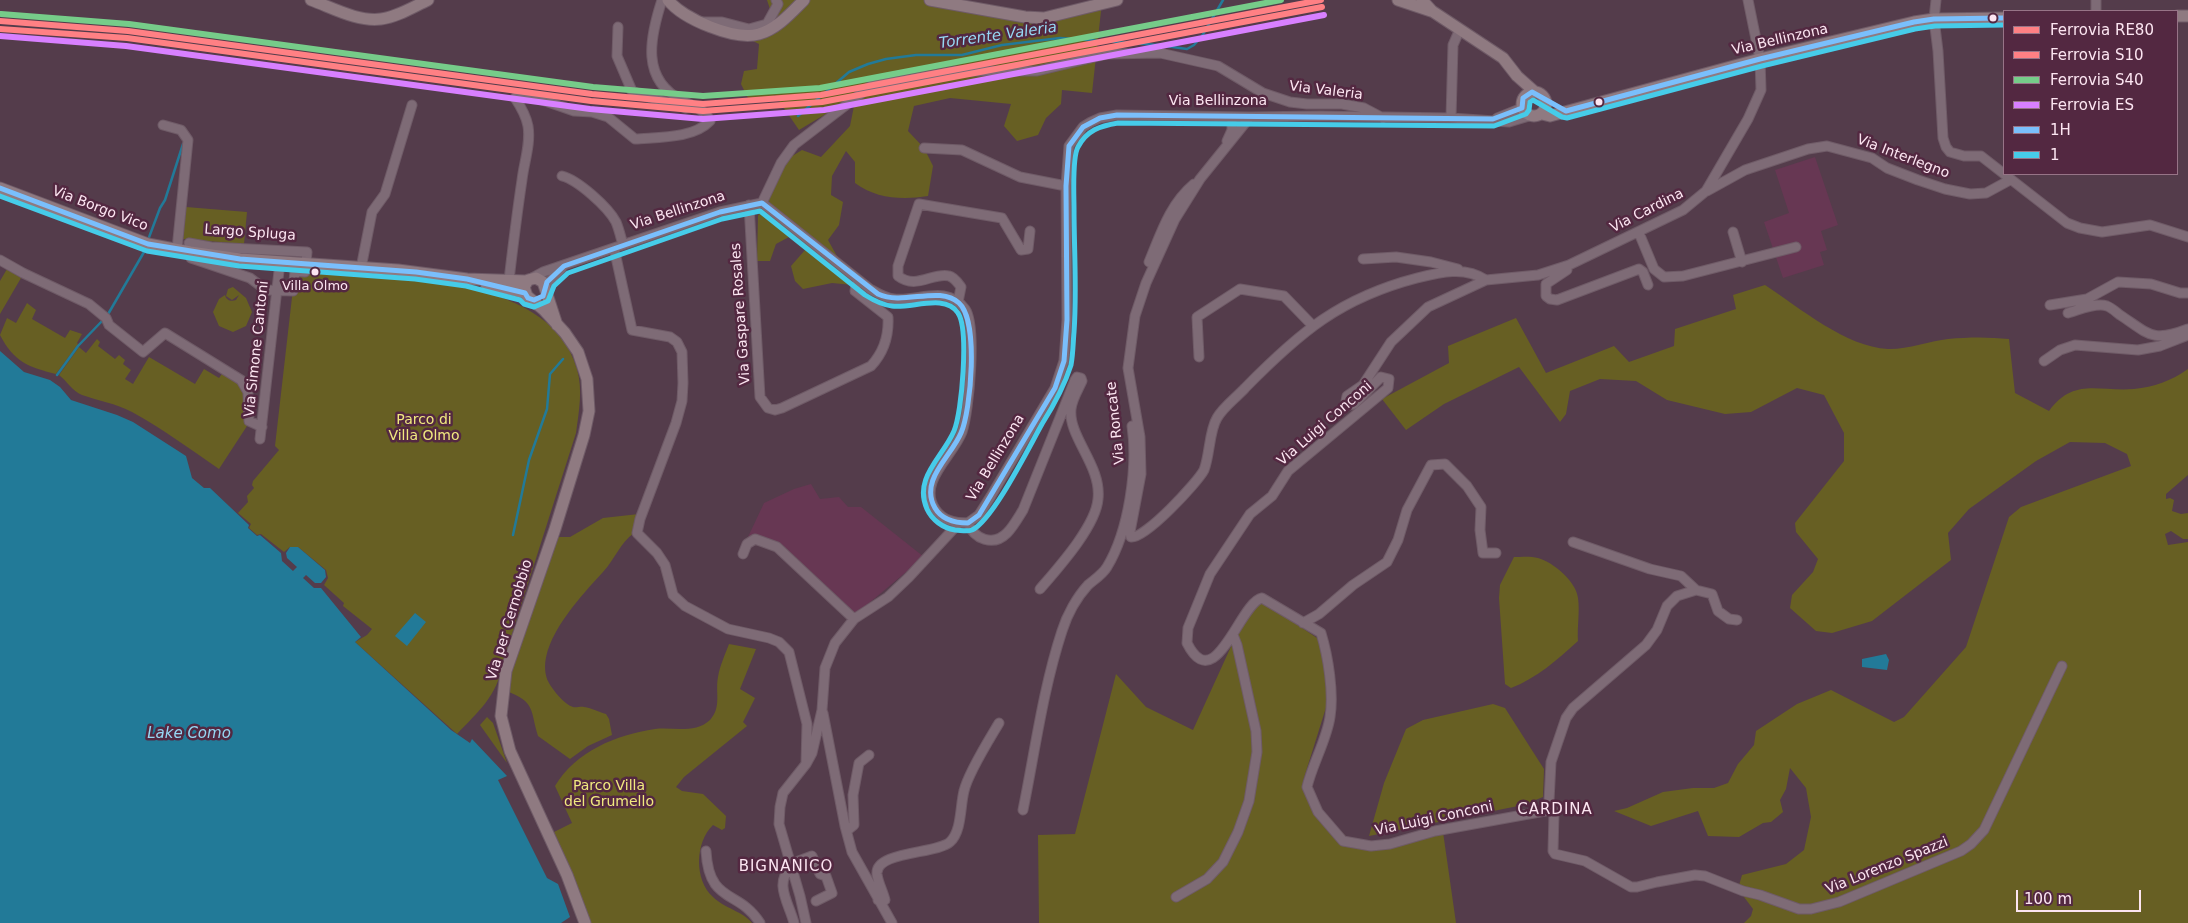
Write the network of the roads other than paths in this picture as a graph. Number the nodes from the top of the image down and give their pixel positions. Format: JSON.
{"nodes":[{"id":1,"x":311,"y":0,"type":"edge"},
{"id":2,"x":428,"y":0,"type":"edge"},
{"id":3,"x":662,"y":0,"type":"edge"},
{"id":4,"x":668,"y":0,"type":"edge"},
{"id":5,"x":776,"y":0,"type":"edge"},
{"id":6,"x":804,"y":0,"type":"edge"},
{"id":7,"x":930,"y":0,"type":"edge"},
{"id":8,"x":1117,"y":0,"type":"edge"},
{"id":9,"x":1398,"y":0,"type":"edge"},
{"id":10,"x":1422,"y":0,"type":"edge"},
{"id":11,"x":1748,"y":0,"type":"edge"},
{"id":12,"x":1936,"y":0,"type":"edge"},
{"id":13,"x":1432,"y":11,"type":"junction"},
{"id":14,"x":1934,"y":18,"type":"junction"},
{"id":15,"x":2003,"y":18,"type":"edge"},
{"id":16,"x":701,"y":22,"type":"junction"},
{"id":17,"x":618,"y":27,"type":"dead end"},
{"id":18,"x":1460,"y":29,"type":"junction"},
{"id":19,"x":1760,"y":59,"type":"junction"},
{"id":20,"x":1517,"y":76,"type":"junction"},
{"id":21,"x":1535,"y":92,"type":"junction"},
{"id":22,"x":1546,"y":100,"type":"junction"},
{"id":23,"x":412,"y":104,"type":"dead end"},
{"id":24,"x":1524,"y":107,"type":"junction"},
{"id":25,"x":1566,"y":111,"type":"junction"},
{"id":26,"x":1542,"y":114,"type":"junction"},
{"id":27,"x":708,"y":115,"type":"junction"},
{"id":28,"x":1232,"y":117,"type":"junction"},
{"id":29,"x":1250,"y":117,"type":"junction"},
{"id":30,"x":1383,"y":118,"type":"junction"},
{"id":31,"x":1451,"y":118,"type":"junction"},
{"id":32,"x":163,"y":125,"type":"dead end"},
{"id":33,"x":924,"y":148,"type":"dead end"},
{"id":34,"x":1223,"y":150,"type":"junction"},
{"id":35,"x":2003,"y":173,"type":"edge"},
{"id":36,"x":2005,"y":175,"type":"edge"},
{"id":37,"x":562,"y":176,"type":"dead end"},
{"id":38,"x":1200,"y":179,"type":"junction"},
{"id":39,"x":2010,"y":180,"type":"junction"},
{"id":40,"x":1066,"y":186,"type":"junction"},
{"id":41,"x":0,"y":188,"type":"edge"},
{"id":42,"x":1706,"y":191,"type":"junction"},
{"id":43,"x":762,"y":203,"type":"junction"},
{"id":44,"x":749,"y":205,"type":"junction"},
{"id":45,"x":1030,"y":231,"type":"dead end"},
{"id":46,"x":1639,"y":232,"type":"junction"},
{"id":47,"x":1733,"y":232,"type":"dead end"},
{"id":48,"x":2188,"y":237,"type":"edge"},
{"id":49,"x":1608,"y":245,"type":"junction"},
{"id":50,"x":618,"y":247,"type":"junction"},
{"id":51,"x":1796,"y":247,"type":"dead end"},
{"id":52,"x":177,"y":249,"type":"junction"},
{"id":53,"x":190,"y":252,"type":"junction"},
{"id":54,"x":1362,"y":259,"type":"dead end"},
{"id":55,"x":0,"y":260,"type":"edge"},
{"id":56,"x":280,"y":262,"type":"junction"},
{"id":57,"x":1742,"y":262,"type":"junction"},
{"id":58,"x":306,"y":264,"type":"junction"},
{"id":59,"x":564,"y":266,"type":"junction"},
{"id":60,"x":361,"y":268,"type":"junction"},
{"id":61,"x":1463,"y":270,"type":"junction"},
{"id":62,"x":467,"y":279,"type":"junction"},
{"id":63,"x":509,"y":280,"type":"junction"},
{"id":64,"x":529,"y":280,"type":"junction"},
{"id":65,"x":1486,"y":280,"type":"junction"},
{"id":66,"x":860,"y":281,"type":"junction"},
{"id":67,"x":1648,"y":285,"type":"dead end"},
{"id":68,"x":545,"y":288,"type":"junction"},
{"id":69,"x":277,"y":290,"type":"junction"},
{"id":70,"x":2188,"y":293,"type":"edge"},
{"id":71,"x":528,"y":296,"type":"junction"},
{"id":72,"x":958,"y":302,"type":"junction"},
{"id":73,"x":2050,"y":305,"type":"dead end"},
{"id":74,"x":2068,"y":313,"type":"dead end"},
{"id":75,"x":557,"y":325,"type":"junction"},
{"id":76,"x":1313,"y":326,"type":"junction"},
{"id":77,"x":2188,"y":329,"type":"edge"},
{"id":78,"x":2188,"y":335,"type":"edge"},
{"id":79,"x":1199,"y":357,"type":"dead end"},
{"id":80,"x":2044,"y":361,"type":"dead end"},
{"id":81,"x":262,"y":427,"type":"junction"},
{"id":82,"x":260,"y":439,"type":"dead end"},
{"id":83,"x":963,"y":523,"type":"junction"},
{"id":84,"x":1573,"y":542,"type":"dead end"},
{"id":85,"x":1496,"y":553,"type":"dead end"},
{"id":86,"x":743,"y":554,"type":"dead end"},
{"id":87,"x":1040,"y":589,"type":"dead end"},
{"id":88,"x":1696,"y":590,"type":"junction"},
{"id":89,"x":854,"y":619,"type":"junction"},
{"id":90,"x":1737,"y":620,"type":"dead end"},
{"id":91,"x":1304,"y":623,"type":"junction"},
{"id":92,"x":1232,"y":635,"type":"junction"},
{"id":93,"x":2062,"y":666,"type":"dead end"},
{"id":94,"x":822,"y":710,"type":"junction"},
{"id":95,"x":999,"y":723,"type":"dead end"},
{"id":96,"x":869,"y":755,"type":"dead end"},
{"id":97,"x":806,"y":764,"type":"junction"},
{"id":98,"x":1551,"y":806,"type":"junction"},
{"id":99,"x":1024,"y":810,"type":"dead end"},
{"id":100,"x":845,"y":826,"type":"junction"},
{"id":101,"x":706,"y":850,"type":"dead end"},
{"id":102,"x":791,"y":866,"type":"junction"},
{"id":103,"x":1176,"y":897,"type":"dead end"},
{"id":104,"x":878,"y":900,"type":"junction"},
{"id":105,"x":816,"y":901,"type":"dead end"},
{"id":106,"x":585,"y":923,"type":"edge"},
{"id":107,"x":760,"y":923,"type":"edge"},
{"id":108,"x":794,"y":923,"type":"edge"},
{"id":109,"x":806,"y":923,"type":"edge"},
{"id":110,"x":892,"y":923,"type":"edge"}],
"edges":[{"from":1,"to":2,"type":"main road"},
{"from":3,"to":27,"type":"street"},
{"from":4,"to":16,"type":"main road"},
{"from":5,"to":16,"type":"street"},
{"from":6,"to":16,"type":"main road"},
{"from":7,"to":8,"type":"main road"},
{"from":9,"to":13,"type":"main road"},
{"from":10,"to":13,"type":"main road"},
{"from":11,"to":19,"type":"street","name":"Via Cardina"},
{"from":12,"to":14,"type":"street","name":"Via Interlegno"},
{"from":13,"to":18,"type":"main road"},
{"from":14,"to":15,"type":"main road","name":"Via Bellinzona"},
{"from":14,"to":19,"type":"main road","name":"Via Bellinzona"},
{"from":14,"to":35,"type":"street","name":"Via Interlegno"},
{"from":17,"to":27,"type":"street"},
{"from":18,"to":20,"type":"main road"},
{"from":18,"to":31,"type":"street"},
{"from":19,"to":25,"type":"main road","name":"Via Bellinzona"},
{"from":19,"to":42,"type":"street","name":"Via Cardina"},
{"from":20,"to":21,"type":"main road"},
{"from":20,"to":24,"type":"main road"},
{"from":21,"to":22,"type":"main road"},
{"from":21,"to":24,"type":"main road"},
{"from":22,"to":25,"type":"main road"},
{"from":22,"to":26,"type":"main road"},
{"from":23,"to":60,"type":"street"},
{"from":24,"to":26,"type":"main road"},
{"from":24,"to":31,"type":"street","name":"Via Bellinzona"},
{"from":25,"to":26,"type":"main road","name":"Via Bellinzona"},
{"from":27,"to":63,"type":"street"},
{"from":28,"to":29,"type":"street","name":"Via Bellinzona"},
{"from":28,"to":34,"type":"street"},
{"from":28,"to":40,"type":"street","name":"Via Bellinzona"},
{"from":29,"to":30,"type":"street","name":"Via Bellinzona"},
{"from":29,"to":34,"type":"street"},
{"from":30,"to":31,"type":"street","name":"Via Bellinzona"},
{"from":30,"to":43,"type":"street","name":"Via Valeria"},
{"from":32,"to":52,"type":"street"},
{"from":33,"to":40,"type":"street"},
{"from":34,"to":38,"type":"street"},
{"from":36,"to":39,"type":"street","name":"Via Interlegno"},
{"from":37,"to":50,"type":"street"},
{"from":38,"to":76,"type":"street"},
{"from":38,"to":99,"type":"street","name":"Via Roncate"},
{"from":39,"to":42,"type":"street","name":"Via Interlegno"},
{"from":39,"to":48,"type":"street"},
{"from":40,"to":83,"type":"street","name":"Via Bellinzona"},
{"from":41,"to":52,"type":"main road","name":"Via Borgo Vico"},
{"from":42,"to":46,"type":"street","name":"Via Cardina"},
{"from":43,"to":44,"type":"street","name":"Via Bellinzona"},
{"from":43,"to":66,"type":"street"},
{"from":44,"to":50,"type":"street","name":"Via Bellinzona"},
{"from":44,"to":66,"type":"street","name":"Via Gaspare Rosales"},
{"from":45,"to":72,"type":"street"},
{"from":46,"to":49,"type":"street","name":"Via Cardina"},
{"from":46,"to":57,"type":"street"},
{"from":47,"to":57,"type":"street"},
{"from":49,"to":65,"type":"street","name":"Via Cardina"},
{"from":49,"to":67,"type":"street"},
{"from":50,"to":59,"type":"street","name":"Via Bellinzona"},
{"from":50,"to":97,"type":"street"},
{"from":51,"to":57,"type":"street"},
{"from":52,"to":53,"type":"main road","name":"Via Borgo Vico"},
{"from":53,"to":56,"type":"main road","name":"Largo Spluga"},
{"from":53,"to":58,"type":"street","name":"Largo Spluga"},
{"from":53,"to":69,"type":"street","name":"Largo Spluga"},
{"from":54,"to":61,"type":"street"},
{"from":55,"to":81,"type":"street"},
{"from":56,"to":58,"type":"main road","name":"Largo Spluga"},
{"from":56,"to":69,"type":"street","name":"Via Simone Cantoni"},
{"from":58,"to":60,"type":"main road","name":"Via Bellinzona"},
{"from":58,"to":69,"type":"street"},
{"from":59,"to":64,"type":"street","name":"Via Bellinzona"},
{"from":59,"to":68,"type":"street","name":"Via Bellinzona"},
{"from":60,"to":62,"type":"main road","name":"Via Bellinzona"},
{"from":61,"to":65,"type":"street"},
{"from":61,"to":76,"type":"street"},
{"from":62,"to":63,"type":"main road","name":"Via Bellinzona"},
{"from":62,"to":71,"type":"main road","name":"Via Bellinzona"},
{"from":63,"to":64,"type":"main road","name":"Via Bellinzona"},
{"from":64,"to":68,"type":"main road"},
{"from":64,"to":71,"type":"main road"},
{"from":65,"to":92,"type":"street","name":"Via Luigi Conconi"},
{"from":66,"to":72,"type":"street"},
{"from":68,"to":71,"type":"main road"},
{"from":68,"to":75,"type":"main road","name":"Via per Cernobbio"},
{"from":69,"to":81,"type":"street","name":"Via Simone Cantoni"},
{"from":70,"to":73,"type":"street"},
{"from":71,"to":75,"type":"main road","name":"Via per Cernobbio"},
{"from":72,"to":83,"type":"street"},
{"from":74,"to":77,"type":"street"},
{"from":75,"to":106,"type":"main road","name":"Via per Cernobbio"},
{"from":76,"to":79,"type":"street"},
{"from":78,"to":80,"type":"street"},
{"from":81,"to":82,"type":"street","name":"Via Simone Cantoni"},
{"from":83,"to":87,"type":"street"},
{"from":83,"to":89,"type":"street","name":"Via Bellinzona"},
{"from":84,"to":88,"type":"street"},
{"from":85,"to":91,"type":"street"},
{"from":86,"to":89,"type":"street"},
{"from":88,"to":90,"type":"street"},
{"from":88,"to":98,"type":"street"},
{"from":89,"to":94,"type":"street","name":"Via Bellinzona"},
{"from":91,"to":92,"type":"street","name":"Via Luigi Conconi"},
{"from":91,"to":98,"type":"street","name":"Via Luigi Conconi"},
{"from":92,"to":103,"type":"street"},
{"from":93,"to":98,"type":"street","name":"Via Lorenzo Spazzi"},
{"from":94,"to":97,"type":"street"},
{"from":94,"to":100,"type":"street"},
{"from":95,"to":104,"type":"street"},
{"from":96,"to":100,"type":"street"},
{"from":97,"to":102,"type":"street"},
{"from":100,"to":104,"type":"street"},
{"from":101,"to":107,"type":"street"},
{"from":102,"to":105,"type":"street"},
{"from":102,"to":108,"type":"street"},
{"from":102,"to":109,"type":"street"},
{"from":104,"to":110,"type":"street"}]}
